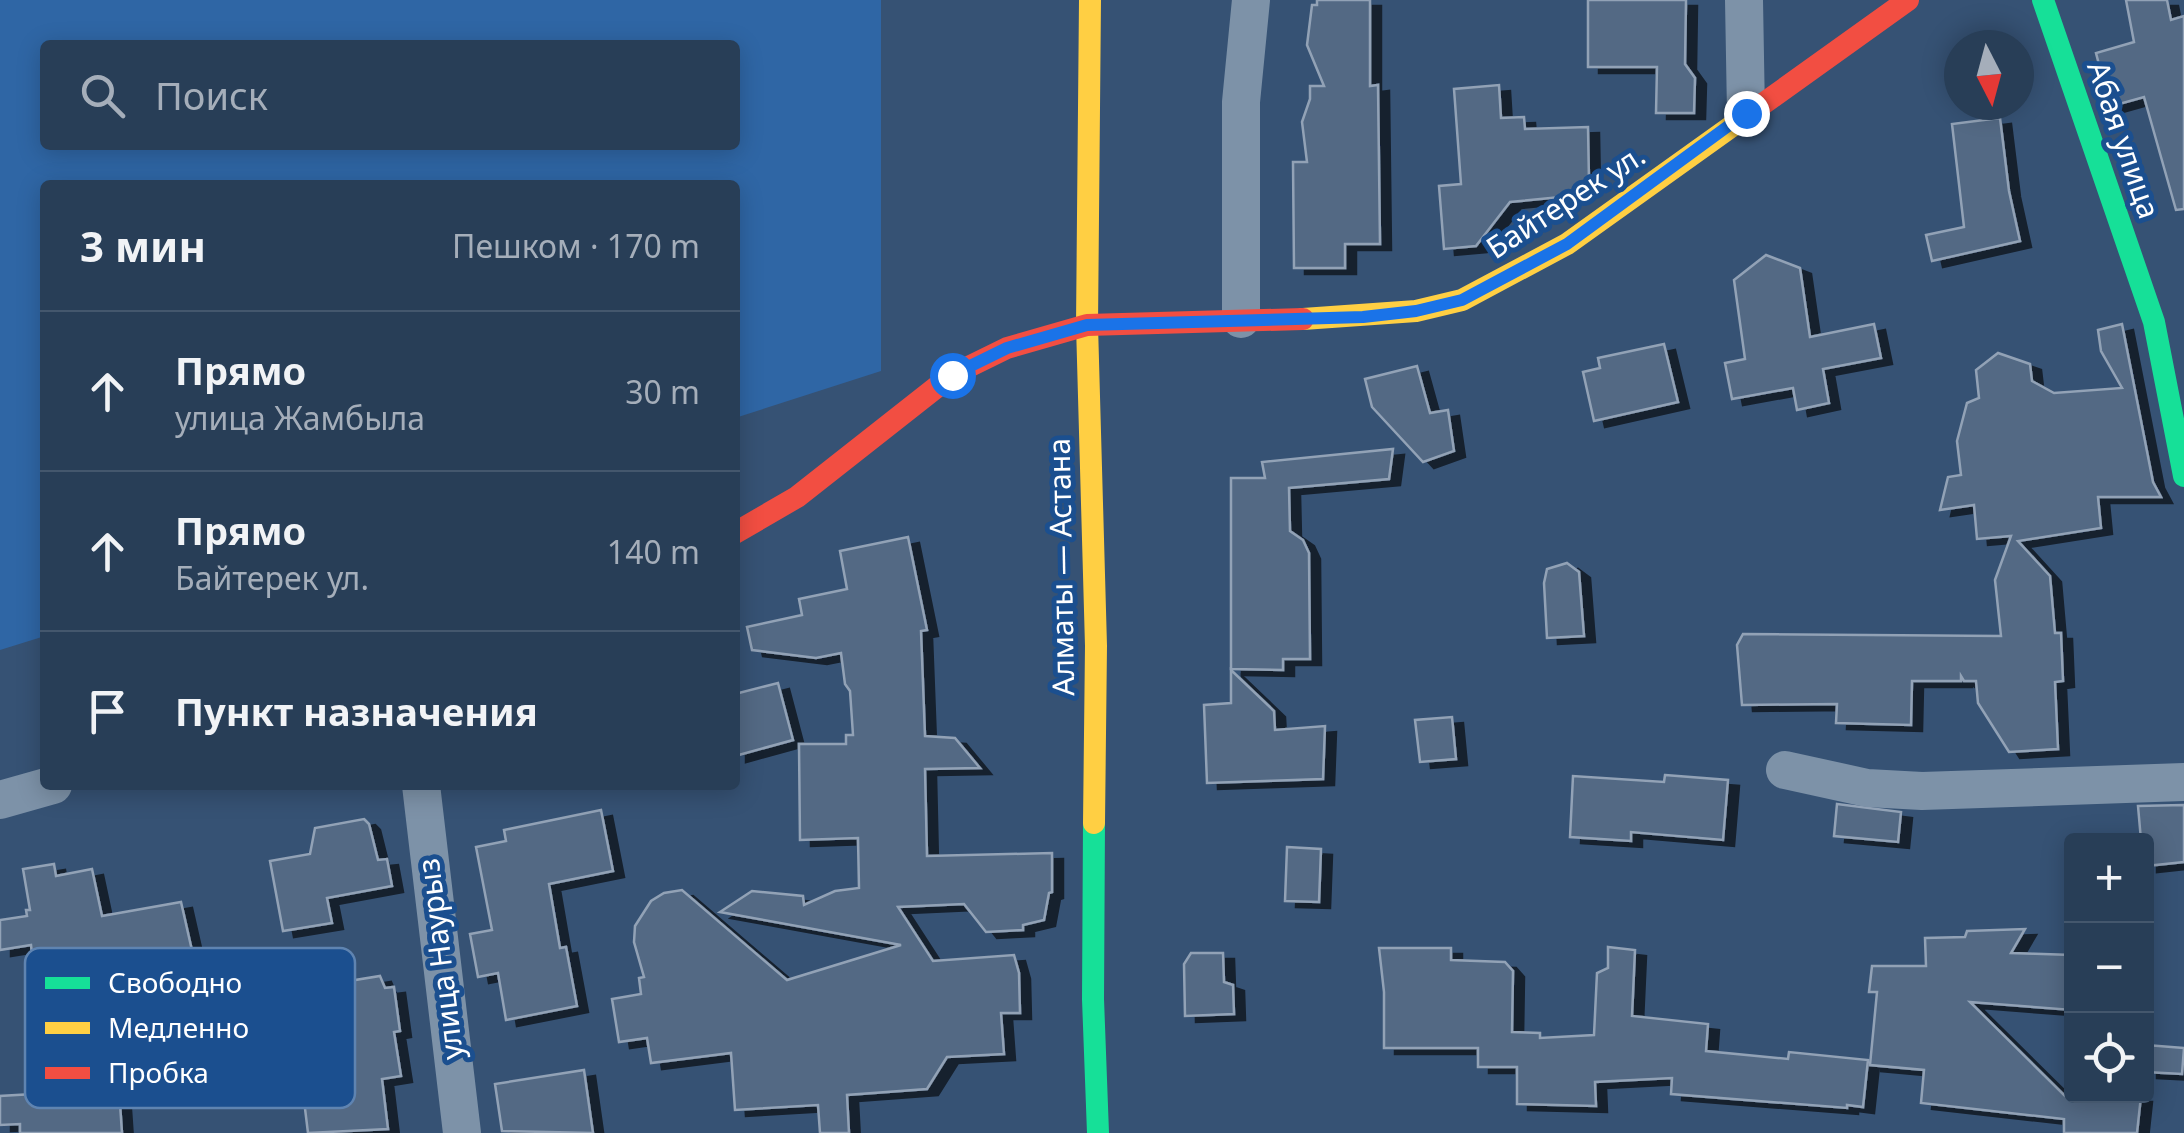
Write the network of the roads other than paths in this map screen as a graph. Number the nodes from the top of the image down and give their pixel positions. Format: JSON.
{"nodes":[{"id":1,"x":1090,"y":0,"type":"edge"},
{"id":2,"x":1250,"y":0,"type":"edge"},
{"id":3,"x":1744,"y":0,"type":"edge"},
{"id":4,"x":1908,"y":0,"type":"edge"},
{"id":5,"x":2043,"y":0,"type":"edge"},
{"id":6,"x":1746,"y":113,"type":"junction"},
{"id":7,"x":1241,"y":319,"type":"junction"},
{"id":8,"x":1087,"y":325,"type":"junction"},
{"id":9,"x":2183,"y":465,"type":"edge"},
{"id":10,"x":740,"y":530,"type":"edge"},
{"id":11,"x":1785,"y":770,"type":"dead end"},
{"id":12,"x":2184,"y":782,"type":"edge"},
{"id":13,"x":40,"y":789,"type":"edge"},
{"id":14,"x":422,"y":790,"type":"edge"},
{"id":15,"x":0,"y":800,"type":"edge"},
{"id":16,"x":462,"y":1133,"type":"edge"},
{"id":17,"x":1098,"y":1133,"type":"edge"}],
"edges":[{"from":1,"to":8,"type":"main road","name":"Алматы — Астана"},
{"from":2,"to":7,"type":"street"},
{"from":3,"to":6,"type":"street"},
{"from":4,"to":6,"type":"main road","name":"Байтерек ул."},
{"from":5,"to":9,"type":"main road","name":"Абая улица"},
{"from":6,"to":7,"type":"main road","name":"Байтерек ул."},
{"from":7,"to":8,"type":"main road","name":"Байтерек ул."},
{"from":8,"to":10,"type":"main road","name":"Байтерек ул."},
{"from":8,"to":17,"type":"main road","name":"Алматы — Астана"},
{"from":11,"to":12,"type":"street"},
{"from":13,"to":15,"type":"street"},
{"from":14,"to":16,"type":"street","name":"улица Наурыз"}]}
